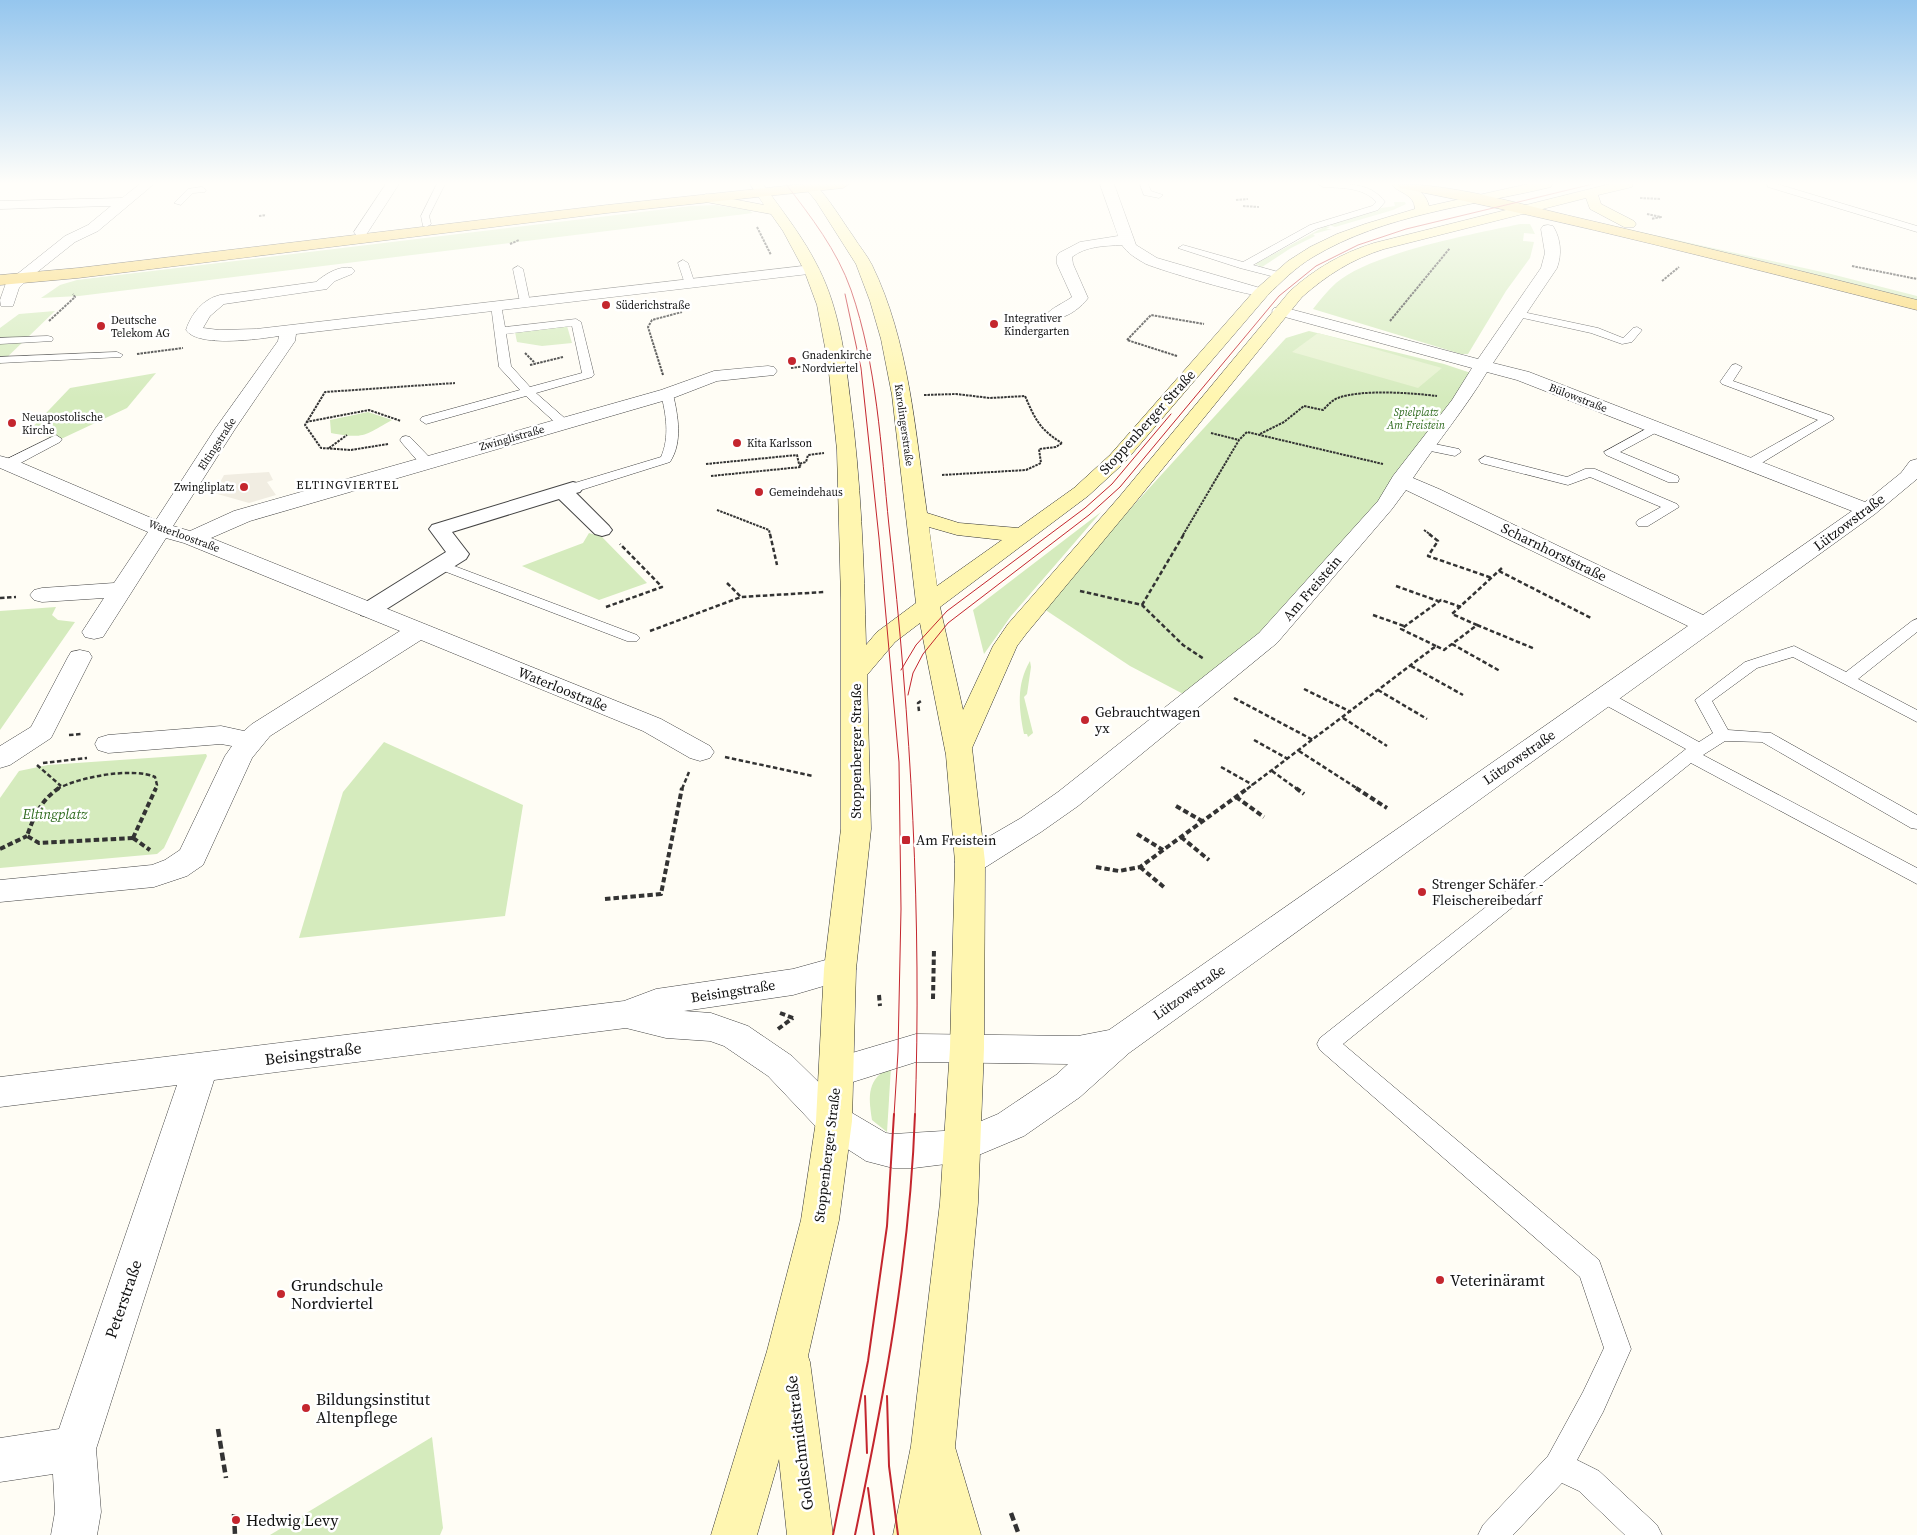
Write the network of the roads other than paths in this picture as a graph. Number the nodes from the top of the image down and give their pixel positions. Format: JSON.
{"nodes":[{"id":1,"x":49,"y":256,"type":"edge"},
{"id":2,"x":129,"y":256,"type":"edge"},
{"id":3,"x":206,"y":256,"type":"edge"},
{"id":4,"x":804,"y":256,"type":"edge"},
{"id":5,"x":859,"y":256,"type":"edge"},
{"id":6,"x":1064,"y":256,"type":"edge"},
{"id":7,"x":1143,"y":256,"type":"edge"},
{"id":8,"x":1209,"y":256,"type":"edge"},
{"id":9,"x":1262,"y":256,"type":"edge"},
{"id":10,"x":1306,"y":256,"type":"edge"},
{"id":11,"x":1354,"y":256,"type":"edge"},
{"id":12,"x":1553,"y":256,"type":"edge"},
{"id":13,"x":1724,"y":256,"type":"edge"},
{"id":14,"x":1768,"y":256,"type":"edge"},
{"id":15,"x":66,"y":262,"type":"junction"},
{"id":16,"x":683,"y":263,"type":"dead end"},
{"id":17,"x":1243,"y":266,"type":"junction"},
{"id":18,"x":35,"y":267,"type":"junction"},
{"id":19,"x":518,"y":269,"type":"dead end"},
{"id":20,"x":0,"y":270,"type":"edge"},
{"id":21,"x":812,"y":270,"type":"junction"},
{"id":22,"x":347,"y":271,"type":"dead end"},
{"id":23,"x":1279,"y":275,"type":"junction"},
{"id":24,"x":50,"y":276,"type":"junction"},
{"id":25,"x":21,"y":278,"type":"junction"},
{"id":26,"x":0,"y":280,"type":"edge"},
{"id":27,"x":690,"y":284,"type":"junction"},
{"id":28,"x":1262,"y":293,"type":"junction"},
{"id":29,"x":525,"y":302,"type":"junction"},
{"id":30,"x":1916,"y":302,"type":"edge"},
{"id":31,"x":496,"y":305,"type":"junction"},
{"id":32,"x":4,"y":306,"type":"edge"},
{"id":33,"x":1280,"y":311,"type":"junction"},
{"id":34,"x":1518,"y":314,"type":"junction"},
{"id":35,"x":1054,"y":315,"type":"dead end"},
{"id":36,"x":289,"y":330,"type":"junction"},
{"id":37,"x":1637,"y":330,"type":"dead end"},
{"id":38,"x":500,"y":331,"type":"junction"},
{"id":39,"x":48,"y":339,"type":"dead end"},
{"id":40,"x":0,"y":341,"type":"edge"},
{"id":41,"x":117,"y":355,"type":"dead end"},
{"id":42,"x":0,"y":360,"type":"edge"},
{"id":43,"x":1483,"y":364,"type":"junction"},
{"id":44,"x":1736,"y":367,"type":"dead end"},
{"id":45,"x":768,"y":371,"type":"road end"},
{"id":46,"x":673,"y":391,"type":"junction"},
{"id":47,"x":528,"y":392,"type":"junction"},
{"id":48,"x":426,"y":420,"type":"dead end"},
{"id":49,"x":564,"y":424,"type":"junction"},
{"id":50,"x":1655,"y":428,"type":"junction"},
{"id":51,"x":56,"y":439,"type":"dead end"},
{"id":52,"x":406,"y":440,"type":"road end"},
{"id":53,"x":1425,"y":446,"type":"junction"},
{"id":54,"x":1455,"y":452,"type":"dead end"},
{"id":55,"x":1485,"y":460,"type":"dead end"},
{"id":56,"x":4,"y":463,"type":"edge"},
{"id":57,"x":426,"y":463,"type":"junction"},
{"id":58,"x":1750,"y":464,"type":"junction"},
{"id":59,"x":1917,"y":465,"type":"edge"},
{"id":60,"x":1404,"y":475,"type":"junction"},
{"id":61,"x":1673,"y":479,"type":"dead end"},
{"id":62,"x":568,"y":490,"type":"junction"},
{"id":63,"x":1868,"y":510,"type":"junction"},
{"id":64,"x":916,"y":516,"type":"junction"},
{"id":65,"x":1644,"y":522,"type":"dead end"},
{"id":66,"x":161,"y":530,"type":"junction"},
{"id":67,"x":602,"y":530,"type":"road end"},
{"id":68,"x":1023,"y":535,"type":"junction"},
{"id":69,"x":192,"y":538,"type":"junction"},
{"id":70,"x":441,"y":564,"type":"junction"},
{"id":71,"x":120,"y":590,"type":"junction"},
{"id":72,"x":42,"y":595,"type":"dead end"},
{"id":73,"x":928,"y":604,"type":"junction"},
{"id":74,"x":369,"y":610,"type":"junction"},
{"id":75,"x":1917,"y":624,"type":"edge"},
{"id":76,"x":1706,"y":626,"type":"junction"},
{"id":77,"x":418,"y":631,"type":"junction"},
{"id":78,"x":94,"y":632,"type":"dead end"},
{"id":79,"x":632,"y":638,"type":"road end"},
{"id":80,"x":80,"y":656,"type":"dead end"},
{"id":81,"x":855,"y":674,"type":"junction"},
{"id":82,"x":1848,"y":679,"type":"junction"},
{"id":83,"x":1604,"y":697,"type":"junction"},
{"id":84,"x":1917,"y":717,"type":"edge"},
{"id":85,"x":1722,"y":735,"type":"junction"},
{"id":86,"x":250,"y":741,"type":"junction"},
{"id":87,"x":108,"y":744,"type":"road end"},
{"id":88,"x":959,"y":748,"type":"junction"},
{"id":89,"x":700,"y":752,"type":"road end"},
{"id":90,"x":1695,"y":752,"type":"junction"},
{"id":91,"x":0,"y":759,"type":"edge"},
{"id":92,"x":1917,"y":823,"type":"edge"},
{"id":93,"x":970,"y":862,"type":"junction"},
{"id":94,"x":1917,"y":877,"type":"edge"},
{"id":95,"x":0,"y":891,"type":"edge"},
{"id":96,"x":840,"y":969,"type":"junction"},
{"id":97,"x":626,"y":1014,"type":"junction"},
{"id":98,"x":1117,"y":1043,"type":"junction"},
{"id":99,"x":967,"y":1048,"type":"junction"},
{"id":100,"x":201,"y":1067,"type":"junction"},
{"id":101,"x":837,"y":1072,"type":"junction"},
{"id":102,"x":0,"y":1092,"type":"edge"},
{"id":103,"x":834,"y":1121,"type":"junction"},
{"id":104,"x":962,"y":1146,"type":"junction"},
{"id":105,"x":788,"y":1351,"type":"junction"},
{"id":106,"x":933,"y":1446,"type":"junction"},
{"id":107,"x":74,"y":1449,"type":"junction"},
{"id":108,"x":0,"y":1460,"type":"edge"},
{"id":109,"x":1558,"y":1466,"type":"junction"},
{"id":110,"x":74,"y":1535,"type":"edge"},
{"id":111,"x":734,"y":1535,"type":"edge"},
{"id":112,"x":810,"y":1535,"type":"edge"},
{"id":113,"x":916,"y":1535,"type":"edge"},
{"id":114,"x":958,"y":1535,"type":"edge"},
{"id":115,"x":1493,"y":1535,"type":"edge"},
{"id":116,"x":1647,"y":1535,"type":"edge"}],
"edges":[{"from":1,"to":18,"type":"street"},
{"from":2,"to":15,"type":"main road"},
{"from":3,"to":24,"type":"main road"},
{"from":4,"to":21,"type":"main road"},
{"from":5,"to":64,"type":"main road","name":"Karolingerstraße"},
{"from":6,"to":35,"type":"street"},
{"from":7,"to":28,"type":"street"},
{"from":8,"to":17,"type":"lane"},
{"from":9,"to":17,"type":"lane"},
{"from":10,"to":23,"type":"main road","name":"Stoppenberger Straße"},
{"from":11,"to":33,"type":"main road"},
{"from":12,"to":34,"type":"street","name":"Am Freistein"},
{"from":13,"to":30,"type":"main road"},
{"from":14,"to":30,"type":"main road"},
{"from":15,"to":18,"type":"main road"},
{"from":15,"to":24,"type":"street"},
{"from":16,"to":27,"type":"lane"},
{"from":17,"to":23,"type":"lane"},
{"from":18,"to":20,"type":"main road"},
{"from":18,"to":25,"type":"street"},
{"from":19,"to":29,"type":"lane"},
{"from":21,"to":27,"type":"street"},
{"from":21,"to":81,"type":"main road"},
{"from":22,"to":36,"type":"street"},
{"from":23,"to":28,"type":"main road","name":"Stoppenberger Straße"},
{"from":24,"to":25,"type":"main road"},
{"from":24,"to":32,"type":"street"},
{"from":25,"to":26,"type":"main road"},
{"from":25,"to":32,"type":"street"},
{"from":27,"to":29,"type":"street"},
{"from":28,"to":68,"type":"main road","name":"Stoppenberger Straße"},
{"from":29,"to":31,"type":"street"},
{"from":31,"to":36,"type":"street"},
{"from":31,"to":38,"type":"lane"},
{"from":33,"to":43,"type":"street","name":"Bülowstraße"},
{"from":33,"to":88,"type":"main road"},
{"from":34,"to":37,"type":"lane"},
{"from":34,"to":43,"type":"street","name":"Am Freistein"},
{"from":36,"to":66,"type":"street","name":"Eltingstraße"},
{"from":38,"to":47,"type":"lane"},
{"from":38,"to":47,"type":"lane"},
{"from":39,"to":40,"type":"lane"},
{"from":41,"to":42,"type":"lane"},
{"from":43,"to":50,"type":"street","name":"Bülowstraße"},
{"from":43,"to":53,"type":"street","name":"Am Freistein"},
{"from":44,"to":58,"type":"lane"},
{"from":45,"to":46,"type":"street","name":"Zwinglistraße"},
{"from":46,"to":49,"type":"street","name":"Zwinglistraße"},
{"from":46,"to":62,"type":"lane"},
{"from":47,"to":48,"type":"lane"},
{"from":47,"to":49,"type":"lane"},
{"from":49,"to":57,"type":"street","name":"Zwinglistraße"},
{"from":50,"to":58,"type":"street","name":"Bülowstraße"},
{"from":50,"to":61,"type":"lane"},
{"from":51,"to":56,"type":"lane"},
{"from":52,"to":57,"type":"lane"},
{"from":53,"to":54,"type":"lane"},
{"from":53,"to":60,"type":"street","name":"Am Freistein"},
{"from":55,"to":65,"type":"lane"},
{"from":56,"to":66,"type":"street","name":"Waterloostraße"},
{"from":57,"to":69,"type":"street","name":"Zwinglistraße"},
{"from":58,"to":63,"type":"street","name":"Bülowstraße"},
{"from":59,"to":63,"type":"street","name":"Lützowstraße"},
{"from":60,"to":76,"type":"street","name":"Scharnhorststraße"},
{"from":60,"to":93,"type":"street","name":"Am Freistein"},
{"from":62,"to":67,"type":"street"},
{"from":62,"to":70,"type":"street"},
{"from":63,"to":76,"type":"street","name":"Lützowstraße"},
{"from":64,"to":68,"type":"main road"},
{"from":64,"to":73,"type":"main road","name":"Karolingerstraße"},
{"from":66,"to":69,"type":"street","name":"Waterloostraße"},
{"from":66,"to":71,"type":"street","name":"Eltingstraße"},
{"from":68,"to":73,"type":"main road","name":"Stoppenberger Straße"},
{"from":69,"to":74,"type":"street","name":"Waterloostraße"},
{"from":70,"to":74,"type":"street"},
{"from":70,"to":79,"type":"lane"},
{"from":71,"to":72,"type":"street"},
{"from":71,"to":78,"type":"street","name":"Eltingstraße"},
{"from":73,"to":81,"type":"main road","name":"Stoppenberger Straße"},
{"from":73,"to":88,"type":"main road","name":"Karolingerstraße"},
{"from":74,"to":77,"type":"street","name":"Waterloostraße"},
{"from":75,"to":82,"type":"lane"},
{"from":76,"to":83,"type":"street","name":"Lützowstraße"},
{"from":77,"to":86,"type":"street"},
{"from":77,"to":89,"type":"street","name":"Waterloostraße"},
{"from":80,"to":91,"type":"street"},
{"from":81,"to":96,"type":"main road","name":"Stoppenberger Straße"},
{"from":82,"to":84,"type":"lane"},
{"from":82,"to":85,"type":"lane"},
{"from":83,"to":90,"type":"lane"},
{"from":83,"to":98,"type":"street","name":"Lützowstraße"},
{"from":85,"to":90,"type":"lane"},
{"from":85,"to":92,"type":"lane"},
{"from":86,"to":87,"type":"street"},
{"from":86,"to":95,"type":"street"},
{"from":88,"to":93,"type":"main road"},
{"from":90,"to":94,"type":"lane"},
{"from":90,"to":109,"type":"lane"},
{"from":93,"to":99,"type":"main road"},
{"from":96,"to":97,"type":"street","name":"Beisingstraße"},
{"from":96,"to":101,"type":"main road","name":"Stoppenberger Straße"},
{"from":97,"to":100,"type":"street","name":"Beisingstraße"},
{"from":97,"to":103,"type":"street","name":"Beisingstraße"},
{"from":98,"to":99,"type":"street","name":"Lützowstraße"},
{"from":98,"to":104,"type":"street","name":"Lützowstraße"},
{"from":99,"to":101,"type":"street","name":"Lützowstraße"},
{"from":99,"to":104,"type":"main road"},
{"from":100,"to":102,"type":"street","name":"Beisingstraße"},
{"from":100,"to":107,"type":"street","name":"Peterstraße"},
{"from":101,"to":103,"type":"main road","name":"Stoppenberger Straße"},
{"from":103,"to":104,"type":"street","name":"Lützowstraße"},
{"from":103,"to":105,"type":"main road","name":"Stoppenberger Straße"},
{"from":104,"to":106,"type":"main road"},
{"from":105,"to":111,"type":"main road","name":"Stoppenberger Straße"},
{"from":105,"to":112,"type":"main road","name":"Goldschmidtstraße"},
{"from":106,"to":113,"type":"main road"},
{"from":106,"to":114,"type":"main road"},
{"from":107,"to":108,"type":"street"},
{"from":107,"to":110,"type":"street","name":"Peterstraße"},
{"from":109,"to":115,"type":"lane"},
{"from":109,"to":116,"type":"lane"}]}
